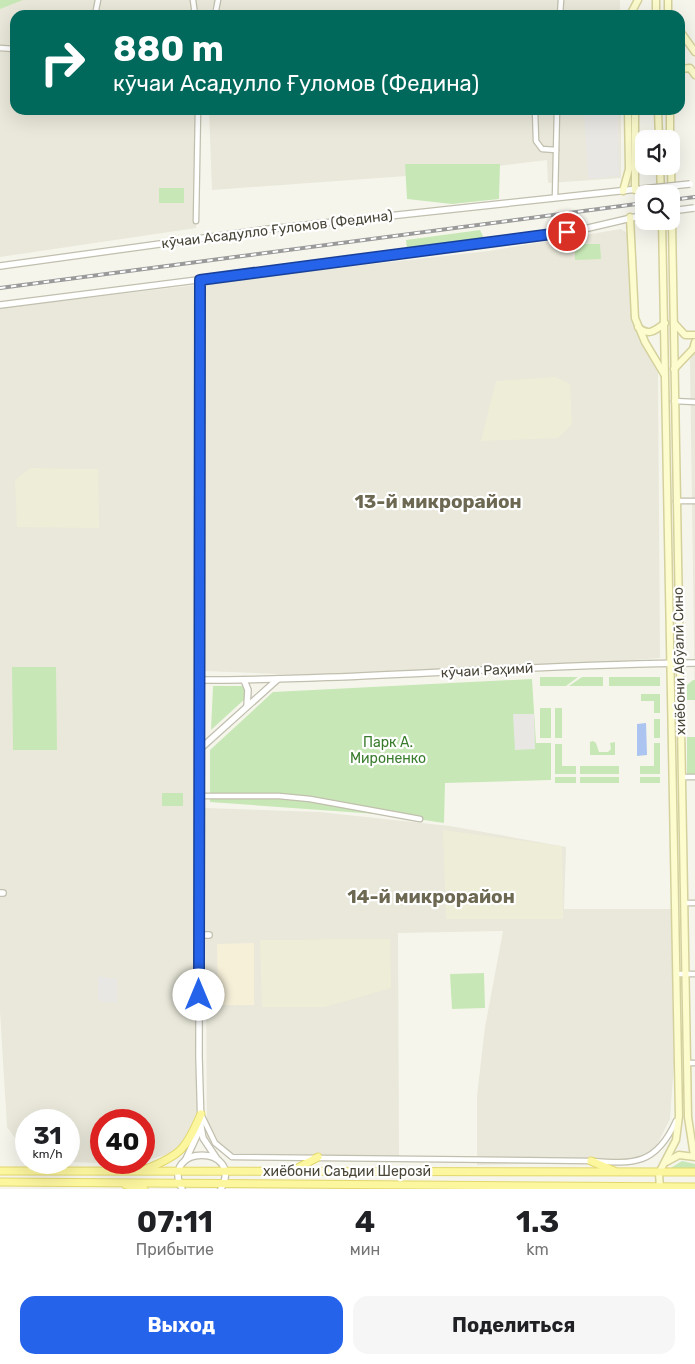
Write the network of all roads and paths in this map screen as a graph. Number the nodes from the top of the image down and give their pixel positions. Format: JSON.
{"nodes":[{"id":1,"x":685,"y":38,"type":"edge"},
{"id":2,"x":695,"y":52,"type":"edge"},
{"id":3,"x":685,"y":68,"type":"edge"},
{"id":4,"x":695,"y":75,"type":"edge"},
{"id":5,"x":198,"y":115,"type":"edge"},
{"id":6,"x":535,"y":115,"type":"edge"},
{"id":7,"x":557,"y":115,"type":"edge"},
{"id":8,"x":628,"y":115,"type":"edge"},
{"id":9,"x":635,"y":115,"type":"edge"},
{"id":10,"x":658,"y":115,"type":"edge"},
{"id":11,"x":670,"y":115,"type":"edge"},
{"id":12,"x":659,"y":130,"type":"edge"},
{"id":13,"x":670,"y":130,"type":"edge"},
{"id":14,"x":556,"y":150,"type":"junction"},
{"id":15,"x":671,"y":175,"type":"edge"},
{"id":16,"x":692,"y":183,"type":"edge"},
{"id":17,"x":635,"y":185,"type":"edge"},
{"id":18,"x":675,"y":185,"type":"edge"},
{"id":19,"x":635,"y":190,"type":"edge"},
{"id":20,"x":623,"y":191,"type":"junction"},
{"id":21,"x":555,"y":198,"type":"junction"},
{"id":22,"x":694,"y":208,"type":"edge"},
{"id":23,"x":680,"y":210,"type":"edge"},
{"id":24,"x":635,"y":216,"type":"edge"},
{"id":25,"x":630,"y":217,"type":"junction"},
{"id":26,"x":196,"y":221,"type":"dead end"},
{"id":27,"x":662,"y":230,"type":"edge"},
{"id":28,"x":0,"y":266,"type":"edge"},
{"id":29,"x":200,"y":280,"type":"junction"},
{"id":30,"x":0,"y":305,"type":"edge"},
{"id":31,"x":665,"y":323,"type":"junction"},
{"id":32,"x":674,"y":323,"type":"junction"},
{"id":33,"x":637,"y":326,"type":"junction"},
{"id":34,"x":695,"y":335,"type":"edge"},
{"id":35,"x":695,"y":342,"type":"edge"},
{"id":36,"x":674,"y":370,"type":"junction"},
{"id":37,"x":665,"y":375,"type":"junction"},
{"id":38,"x":674,"y":401,"type":"junction"},
{"id":39,"x":695,"y":402,"type":"edge"},
{"id":40,"x":676,"y":501,"type":"junction"},
{"id":41,"x":695,"y":501,"type":"edge"},
{"id":42,"x":679,"y":663,"type":"junction"},
{"id":43,"x":695,"y":663,"type":"edge"},
{"id":44,"x":670,"y":664,"type":"junction"},
{"id":45,"x":279,"y":678,"type":"junction"},
{"id":46,"x":200,"y":680,"type":"junction"},
{"id":47,"x":244,"y":680,"type":"junction"},
{"id":48,"x":246,"y":706,"type":"junction"},
{"id":49,"x":200,"y":750,"type":"junction"},
{"id":50,"x":682,"y":777,"type":"junction"},
{"id":51,"x":695,"y":777,"type":"edge"},
{"id":52,"x":200,"y":796,"type":"junction"},
{"id":53,"x":420,"y":819,"type":"dead end"},
{"id":54,"x":684,"y":903,"type":"junction"},
{"id":55,"x":695,"y":903,"type":"edge"},
{"id":56,"x":199,"y":935,"type":"junction"},
{"id":57,"x":209,"y":935,"type":"dead end"},
{"id":58,"x":677,"y":974,"type":"junction"},
{"id":59,"x":686,"y":974,"type":"junction"},
{"id":60,"x":695,"y":974,"type":"edge"},
{"id":61,"x":687,"y":1063,"type":"junction"},
{"id":62,"x":695,"y":1063,"type":"edge"},
{"id":63,"x":201,"y":1114,"type":"junction"},
{"id":64,"x":679,"y":1115,"type":"junction"},
{"id":65,"x":201,"y":1127,"type":"junction"},
{"id":66,"x":693,"y":1135,"type":"edge"},
{"id":67,"x":695,"y":1156,"type":"edge"},
{"id":68,"x":318,"y":1157,"type":"junction"},
{"id":69,"x":217,"y":1159,"type":"junction"},
{"id":70,"x":185,"y":1160,"type":"junction"},
{"id":71,"x":591,"y":1160,"type":"junction"},
{"id":72,"x":665,"y":1162,"type":"junction"},
{"id":73,"x":155,"y":1165,"type":"edge"},
{"id":74,"x":292,"y":1170,"type":"junction"},
{"id":75,"x":0,"y":1171,"type":"edge"},
{"id":76,"x":90,"y":1171,"type":"edge"},
{"id":77,"x":155,"y":1171,"type":"edge"},
{"id":78,"x":179,"y":1171,"type":"junction"},
{"id":79,"x":224,"y":1171,"type":"junction"},
{"id":80,"x":616,"y":1172,"type":"junction"},
{"id":81,"x":695,"y":1172,"type":"edge"},
{"id":82,"x":659,"y":1173,"type":"junction"},
{"id":83,"x":0,"y":1182,"type":"edge"},
{"id":84,"x":119,"y":1182,"type":"junction"},
{"id":85,"x":181,"y":1186,"type":"edge"},
{"id":86,"x":222,"y":1186,"type":"edge"},
{"id":87,"x":272,"y":1187,"type":"edge"},
{"id":88,"x":695,"y":1187,"type":"edge"},
{"id":89,"x":596,"y":1188,"type":"edge"},
{"id":90,"x":660,"y":1188,"type":"edge"},
{"id":91,"x":144,"y":1189,"type":"edge"}],
"edges":[{"from":1,"to":2,"type":"main road"},
{"from":3,"to":4,"type":"main road"},
{"from":5,"to":26,"type":"street","name":"кӯчаи Асадулло Ғуломов (Федина)"},
{"from":6,"to":14,"type":"street"},
{"from":7,"to":14,"type":"street"},
{"from":8,"to":20,"type":"main road"},
{"from":9,"to":17,"type":"main road"},
{"from":10,"to":12,"type":"main road"},
{"from":11,"to":13,"type":"main road"},
{"from":14,"to":21,"type":"street"},
{"from":15,"to":32,"type":"main road","name":"хиёбони Абӯалӣ Сино"},
{"from":16,"to":18,"type":"street","name":"кӯчаи Асадулло Ғуломов (Федина)","bridge":true},
{"from":19,"to":20,"type":"street","name":"кӯчаи Асадулло Ғуломов (Федина)"},
{"from":20,"to":21,"type":"street","name":"кӯчаи Асадулло Ғуломов (Федина)"},
{"from":21,"to":28,"type":"street","name":"кӯчаи Асадулло Ғуломов (Федина)"},
{"from":22,"to":23,"type":"street","bridge":true},
{"from":24,"to":25,"type":"street"},
{"from":25,"to":29,"type":"street"},
{"from":25,"to":33,"type":"main road"},
{"from":27,"to":31,"type":"main road","name":"хиёбони Абӯалӣ Сино"},
{"from":29,"to":30,"type":"street"},
{"from":29,"to":46,"type":"street"},
{"from":31,"to":33,"type":"main road"},
{"from":31,"to":37,"type":"main road","name":"хиёбони Абӯалӣ Сино"},
{"from":32,"to":34,"type":"main road"},
{"from":32,"to":36,"type":"main road","name":"хиёбони Абӯалӣ Сино"},
{"from":33,"to":37,"type":"main road"},
{"from":35,"to":36,"type":"main road"},
{"from":36,"to":38,"type":"main road","name":"хиёбони Абӯалӣ Сино"},
{"from":37,"to":44,"type":"main road","name":"хиёбони Абӯалӣ Сино"},
{"from":38,"to":39,"type":"street"},
{"from":38,"to":40,"type":"main road","name":"хиёбони Абӯалӣ Сино"},
{"from":40,"to":41,"type":"street"},
{"from":40,"to":42,"type":"main road","name":"хиёбони Абӯалӣ Сино"},
{"from":42,"to":43,"type":"street","name":"кӯчаи Раҳимӣ"},
{"from":42,"to":44,"type":"street","name":"кӯчаи Раҳимӣ"},
{"from":42,"to":50,"type":"main road","name":"хиёбони Абӯалӣ Сино"},
{"from":44,"to":45,"type":"street","name":"кӯчаи Раҳимӣ"},
{"from":44,"to":58,"type":"main road","name":"хиёбони Абӯалӣ Сино"},
{"from":45,"to":47,"type":"street","name":"кӯчаи Раҳимӣ"},
{"from":45,"to":48,"type":"street"},
{"from":46,"to":47,"type":"street","name":"кӯчаи Раҳимӣ"},
{"from":46,"to":49,"type":"street"},
{"from":47,"to":48,"type":"street"},
{"from":48,"to":49,"type":"street"},
{"from":49,"to":52,"type":"street"},
{"from":50,"to":51,"type":"street"},
{"from":50,"to":54,"type":"main road","name":"хиёбони Абӯалӣ Сино"},
{"from":52,"to":53,"type":"street"},
{"from":52,"to":56,"type":"street"},
{"from":54,"to":55,"type":"street"},
{"from":54,"to":59,"type":"main road","name":"хиёбони Абӯалӣ Сино"},
{"from":56,"to":57,"type":"street"},
{"from":56,"to":63,"type":"street"},
{"from":58,"to":59,"type":"street"},
{"from":58,"to":64,"type":"main road","name":"хиёбони Абӯалӣ Сино"},
{"from":59,"to":60,"type":"street"},
{"from":59,"to":61,"type":"main road","name":"хиёбони Абӯалӣ Сино"},
{"from":61,"to":62,"type":"street"},
{"from":61,"to":66,"type":"main road","name":"хиёбони Абӯалӣ Сино"},
{"from":63,"to":65,"type":"street"},
{"from":63,"to":68,"type":"street"},
{"from":63,"to":73,"type":"main road"},
{"from":64,"to":71,"type":"street"},
{"from":64,"to":72,"type":"main road","name":"хиёбони Абӯалӣ Сино"},
{"from":65,"to":69,"type":"street"},
{"from":65,"to":70,"type":"street"},
{"from":66,"to":67,"type":"main road","name":"хиёбони Абӯалӣ Сино"},
{"from":67,"to":72,"type":"main road","name":"хиёбони Абӯалӣ Сино"},
{"from":68,"to":71,"type":"street"},
{"from":68,"to":74,"type":"main road"},
{"from":69,"to":70,"type":"street"},
{"from":69,"to":79,"type":"street"},
{"from":70,"to":78,"type":"street"},
{"from":71,"to":80,"type":"main road"},
{"from":72,"to":82,"type":"main road","name":"хиёбони Абӯалӣ Сино"},
{"from":74,"to":79,"type":"main road","name":"хиёбони Саъдии Шерозӣ"},
{"from":74,"to":80,"type":"main road","name":"хиёбони Саъдии Шерозӣ"},
{"from":75,"to":76,"type":"main road","name":"хиёбони Саъдии Шерозӣ"},
{"from":77,"to":78,"type":"main road","name":"хиёбони Саъдии Шерозӣ"},
{"from":78,"to":79,"type":"main road","name":"хиёбони Саъдии Шерозӣ"},
{"from":78,"to":85,"type":"street"},
{"from":79,"to":86,"type":"street"},
{"from":80,"to":82,"type":"main road","name":"хиёбони Саъдии Шерозӣ"},
{"from":81,"to":82,"type":"main road","name":"хиёбони Саъдии Шерозӣ"},
{"from":82,"to":90,"type":"main road"},
{"from":83,"to":84,"type":"main road","name":"хиёбони Саъдии Шерозӣ"},
{"from":84,"to":85,"type":"main road","name":"хиёбони Саъдии Шерозӣ"},
{"from":84,"to":91,"type":"main road"},
{"from":85,"to":86,"type":"main road","name":"хиёбони Саъдии Шерозӣ"},
{"from":86,"to":87,"type":"main road","name":"хиёбони Саъдии Шерозӣ"},
{"from":87,"to":89,"type":"main road","name":"хиёбони Саъдии Шерозӣ"},
{"from":88,"to":90,"type":"main road","name":"хиёбони Саъдии Шерозӣ"},
{"from":89,"to":90,"type":"main road","name":"хиёбони Саъдии Шерозӣ"}]}
